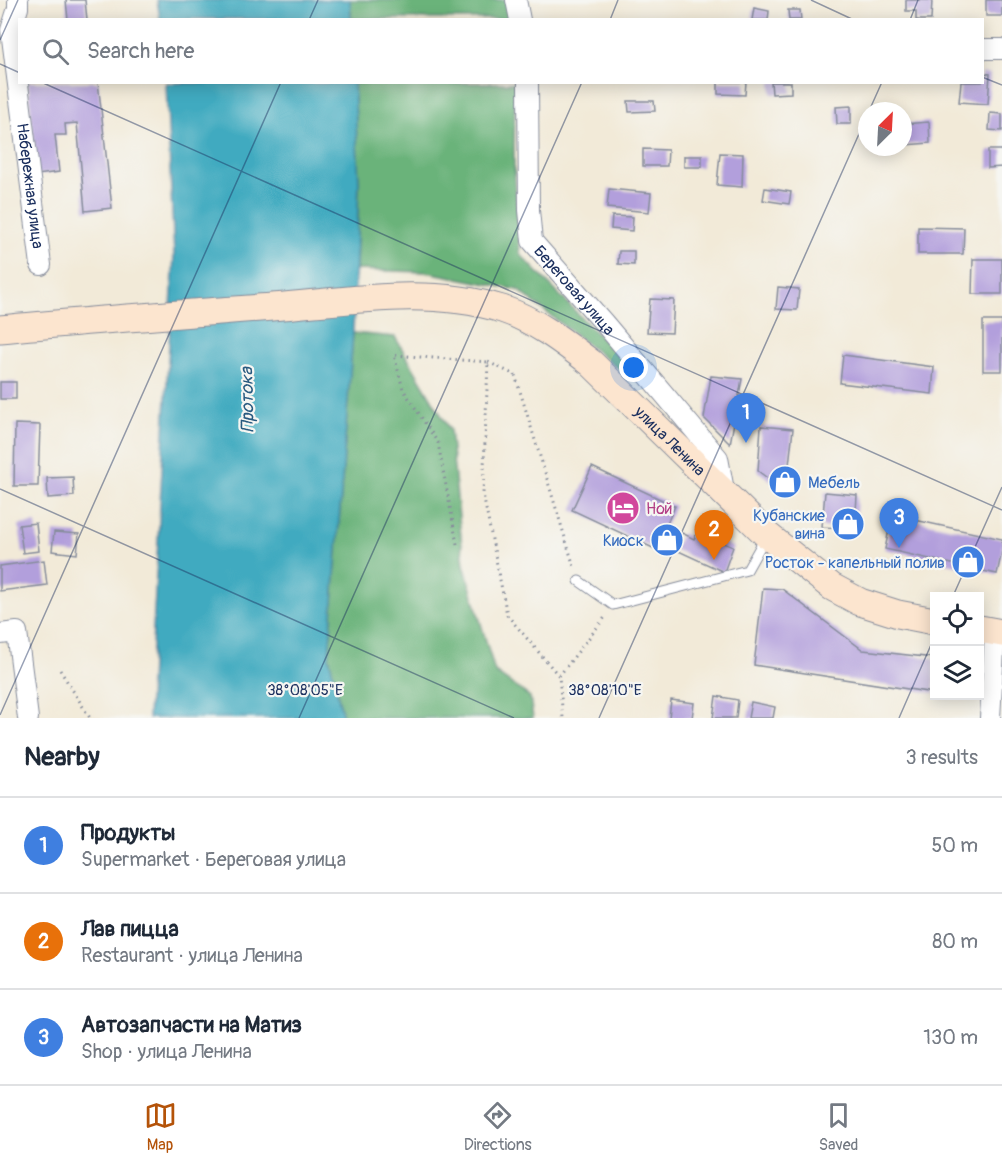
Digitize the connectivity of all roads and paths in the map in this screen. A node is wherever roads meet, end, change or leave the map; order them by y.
1 (18, 0) edge
2 (516, 0) edge
3 (520, 18) edge
4 (984, 49) edge
5 (1002, 49) edge
6 (528, 84) edge
7 (41, 265) dead end
8 (0, 329) edge
9 (488, 362) junction
10 (725, 496) junction
11 (767, 536) junction
12 (457, 544) dead end
13 (579, 581) joint
14 (614, 605) junction
15 (930, 620) edge
16 (992, 631) edge
17 (8, 633) edge
18 (60, 670) dead end
19 (559, 676) junction
20 (28, 718) edge
21 (90, 718) edge
22 (563, 718) edge
23 (990, 718) edge

1 - 7 street, Набережная улица
2 - 3 street
4 - 5 street
6 - 10 street, Береговая улица
8 - 10 main road, улица Ленина
9 - 12 path
9 - 13 path
9 - 19 path
10 - 11 main road, улица Ленина
11 - 14 lane
11 - 15 main road, улица Ленина
13 - 14 lane
14 - 19 path
16 - 23 street
17 - 20 street
18 - 21 path
19 - 22 path

